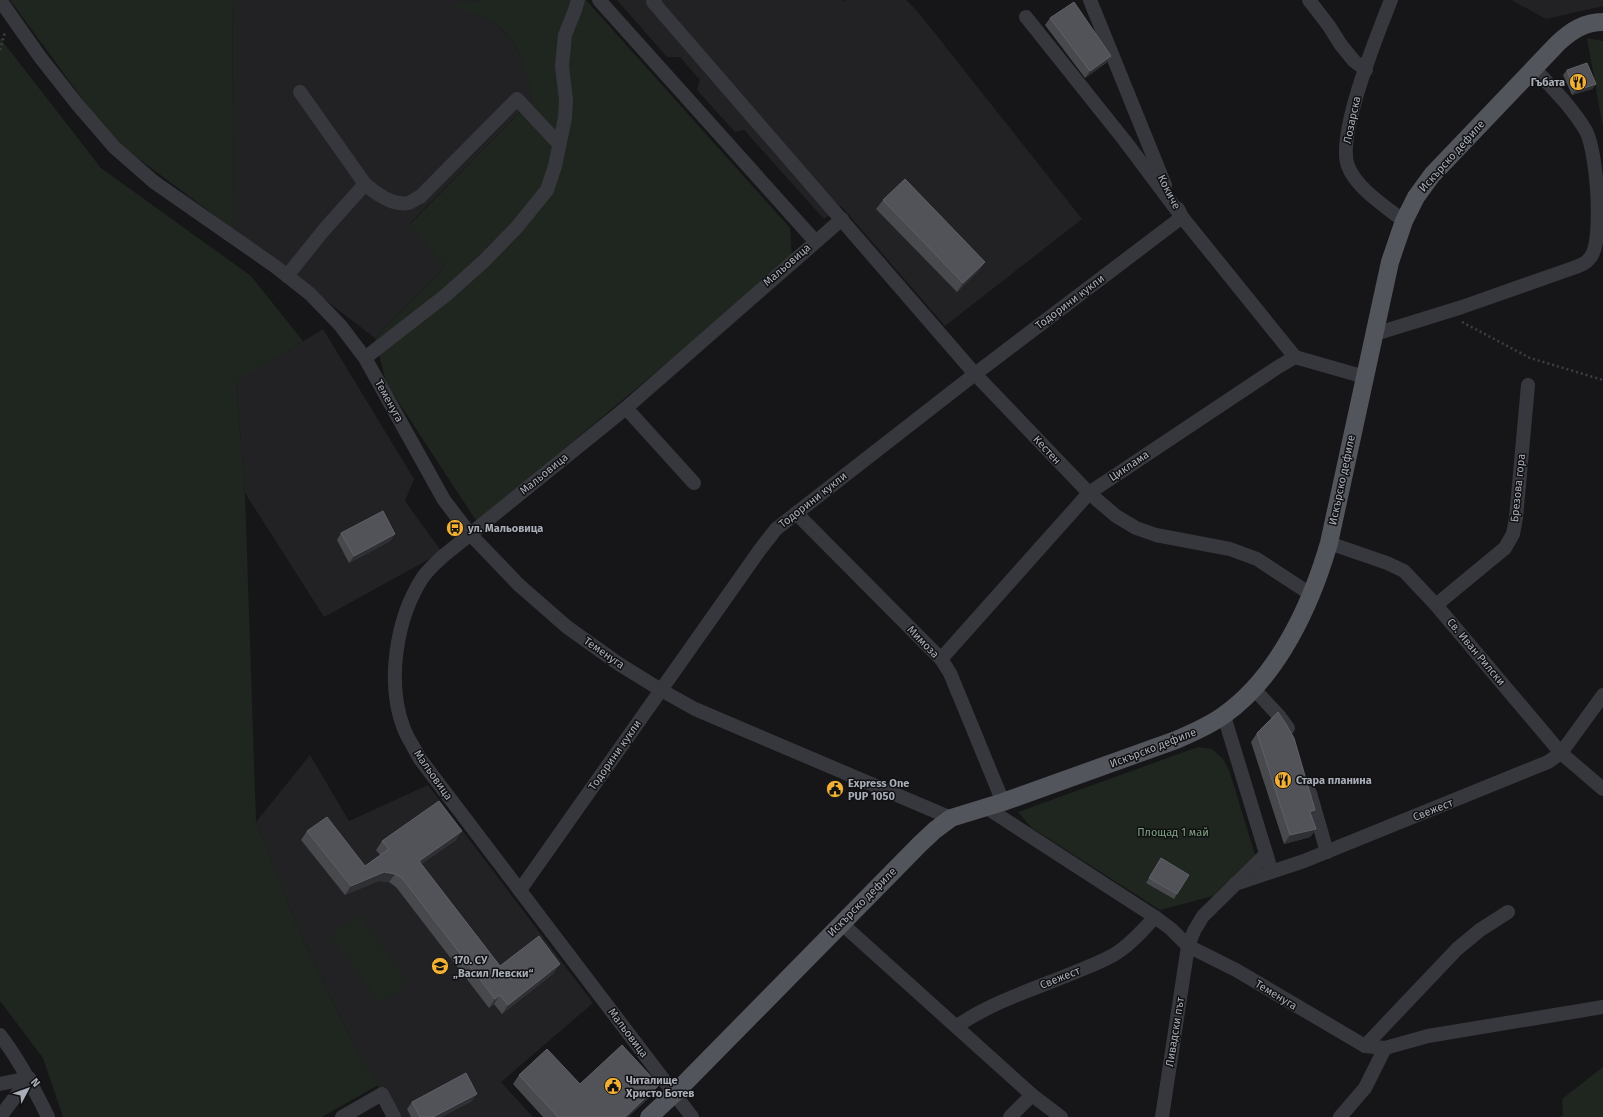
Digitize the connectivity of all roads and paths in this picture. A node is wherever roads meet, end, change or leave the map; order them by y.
1 (0, 0) edge
2 (578, 0) edge
3 (599, 0) edge
4 (654, 0) edge
5 (1090, 0) edge
6 (1309, 0) edge
7 (1391, 0) edge
8 (1026, 17) dead end
9 (1603, 22) edge
10 (1533, 67) junction
11 (1366, 70) junction
12 (300, 92) dead end
13 (559, 144) junction
14 (365, 184) junction
15 (1182, 217) junction
16 (842, 218) junction
17 (1404, 221) junction
18 (814, 241) junction
19 (288, 276) junction
20 (1443, 313) junction
21 (1375, 334) junction
22 (1295, 357) junction
23 (365, 358) junction
24 (975, 374) junction
25 (1365, 377) junction
26 (1603, 380) edge
27 (1528, 385) dead end
28 (626, 408) junction
29 (694, 483) dead end
30 (1089, 493) junction
31 (796, 513) junction
32 (470, 534) junction
33 (1329, 543) junction
34 (1312, 595) junction
35 (1436, 605) junction
36 (941, 659) junction
37 (1254, 689) junction
38 (661, 690) junction
39 (1603, 695) edge
40 (1224, 716) junction
41 (1293, 740) edge
42 (1561, 753) junction
43 (1306, 780) edge
44 (1603, 790) edge
45 (995, 805) junction
46 (952, 818) junction
47 (1327, 852) junction
48 (1266, 854) junction
49 (1271, 871) junction
50 (1235, 884) junction
51 (520, 890) junction
52 (1508, 912) dead end
53 (1155, 917) junction
54 (841, 923) junction
55 (1188, 946) junction
56 (1603, 1007) edge
57 (957, 1026) junction
58 (0, 1035) edge
59 (1364, 1046) junction
60 (1385, 1048) junction
61 (29, 1078) junction
62 (0, 1084) edge
63 (674, 1094) junction
64 (1032, 1095) junction
65 (0, 1117) edge
66 (48, 1117) edge
67 (342, 1117) edge
68 (394, 1117) edge
69 (649, 1117) edge
70 (692, 1117) edge
71 (1010, 1117) edge
72 (1061, 1117) edge
73 (1162, 1117) edge
74 (1340, 1117) edge

1 - 19 street, Теменуга
2 - 13 street
3 - 18 street
4 - 16 street, Кестен
5 - 15 street, Кокиче
6 - 11 street
7 - 11 street, Лозарска
8 - 15 street
9 - 10 main road, Искърско дефиле
10 - 17 main road, Искърско дефиле
10 - 20 street
11 - 17 street, Лозарска
12 - 14 street
13 - 14 street
13 - 23 street
14 - 19 street
15 - 22 street, Кокиче
15 - 24 street, Тодорини кукли
16 - 18 street, Мальовица
16 - 24 street, Кестен
17 - 21 main road, Искърско дефиле
18 - 28 street, Мальовица
19 - 23 street, Теменуга
20 - 21 street
20 - 26 path
21 - 25 main road, Искърско дефиле
22 - 25 street
22 - 30 street, Циклама
23 - 32 street, Теменуга
24 - 30 street, Кестен
24 - 31 street, Тодорини кукли
25 - 33 main road, Искърско дефиле
27 - 35 street, Брезова гора
28 - 29 street
28 - 32 street, Мальовица
30 - 34 street, Кестен
30 - 36 street, Циклама
31 - 36 street, Мимоза
31 - 38 street, Тодорини кукли
32 - 38 street, Теменуга
32 - 51 street, Мальовица
33 - 34 main road, Искърско дефиле
33 - 35 street, Св. Иван Рилски
34 - 37 main road, Искърско дефиле
35 - 42 street, Св. Иван Рилски
36 - 45 street, Мимоза
37 - 40 main road, Искърско дефиле
37 - 41 street
38 - 46 street, Теменуга
38 - 51 street, Тодорини кукли
39 - 42 street, Свежест
40 - 45 main road, Искърско дефиле
40 - 48 street
42 - 44 street, Св. Иван Рилски
42 - 47 street, Свежест
43 - 47 street
45 - 46 main road, Искърско дефиле
45 - 53 street, Теменуга
46 - 54 main road, Искърско дефиле
47 - 49 street, Свежест
48 - 49 street
48 - 50 street, Ливадски път
49 - 50 street, Свежест
50 - 55 street, Ливадски път
51 - 63 street, Мальовица
52 - 59 street
53 - 55 street, Теменуга
53 - 57 street, Свежест
54 - 57 street
54 - 63 main road, Искърско дефиле
55 - 59 street, Теменуга
55 - 73 street, Ливадски път
56 - 60 street, Теменуга
57 - 64 street
58 - 61 street
59 - 60 street, Теменуга
60 - 74 street
61 - 62 street
61 - 65 street
61 - 66 street
63 - 69 main road, Искърско дефиле
63 - 70 street, Мальовица
64 - 71 street
64 - 72 street
67 - 68 street

